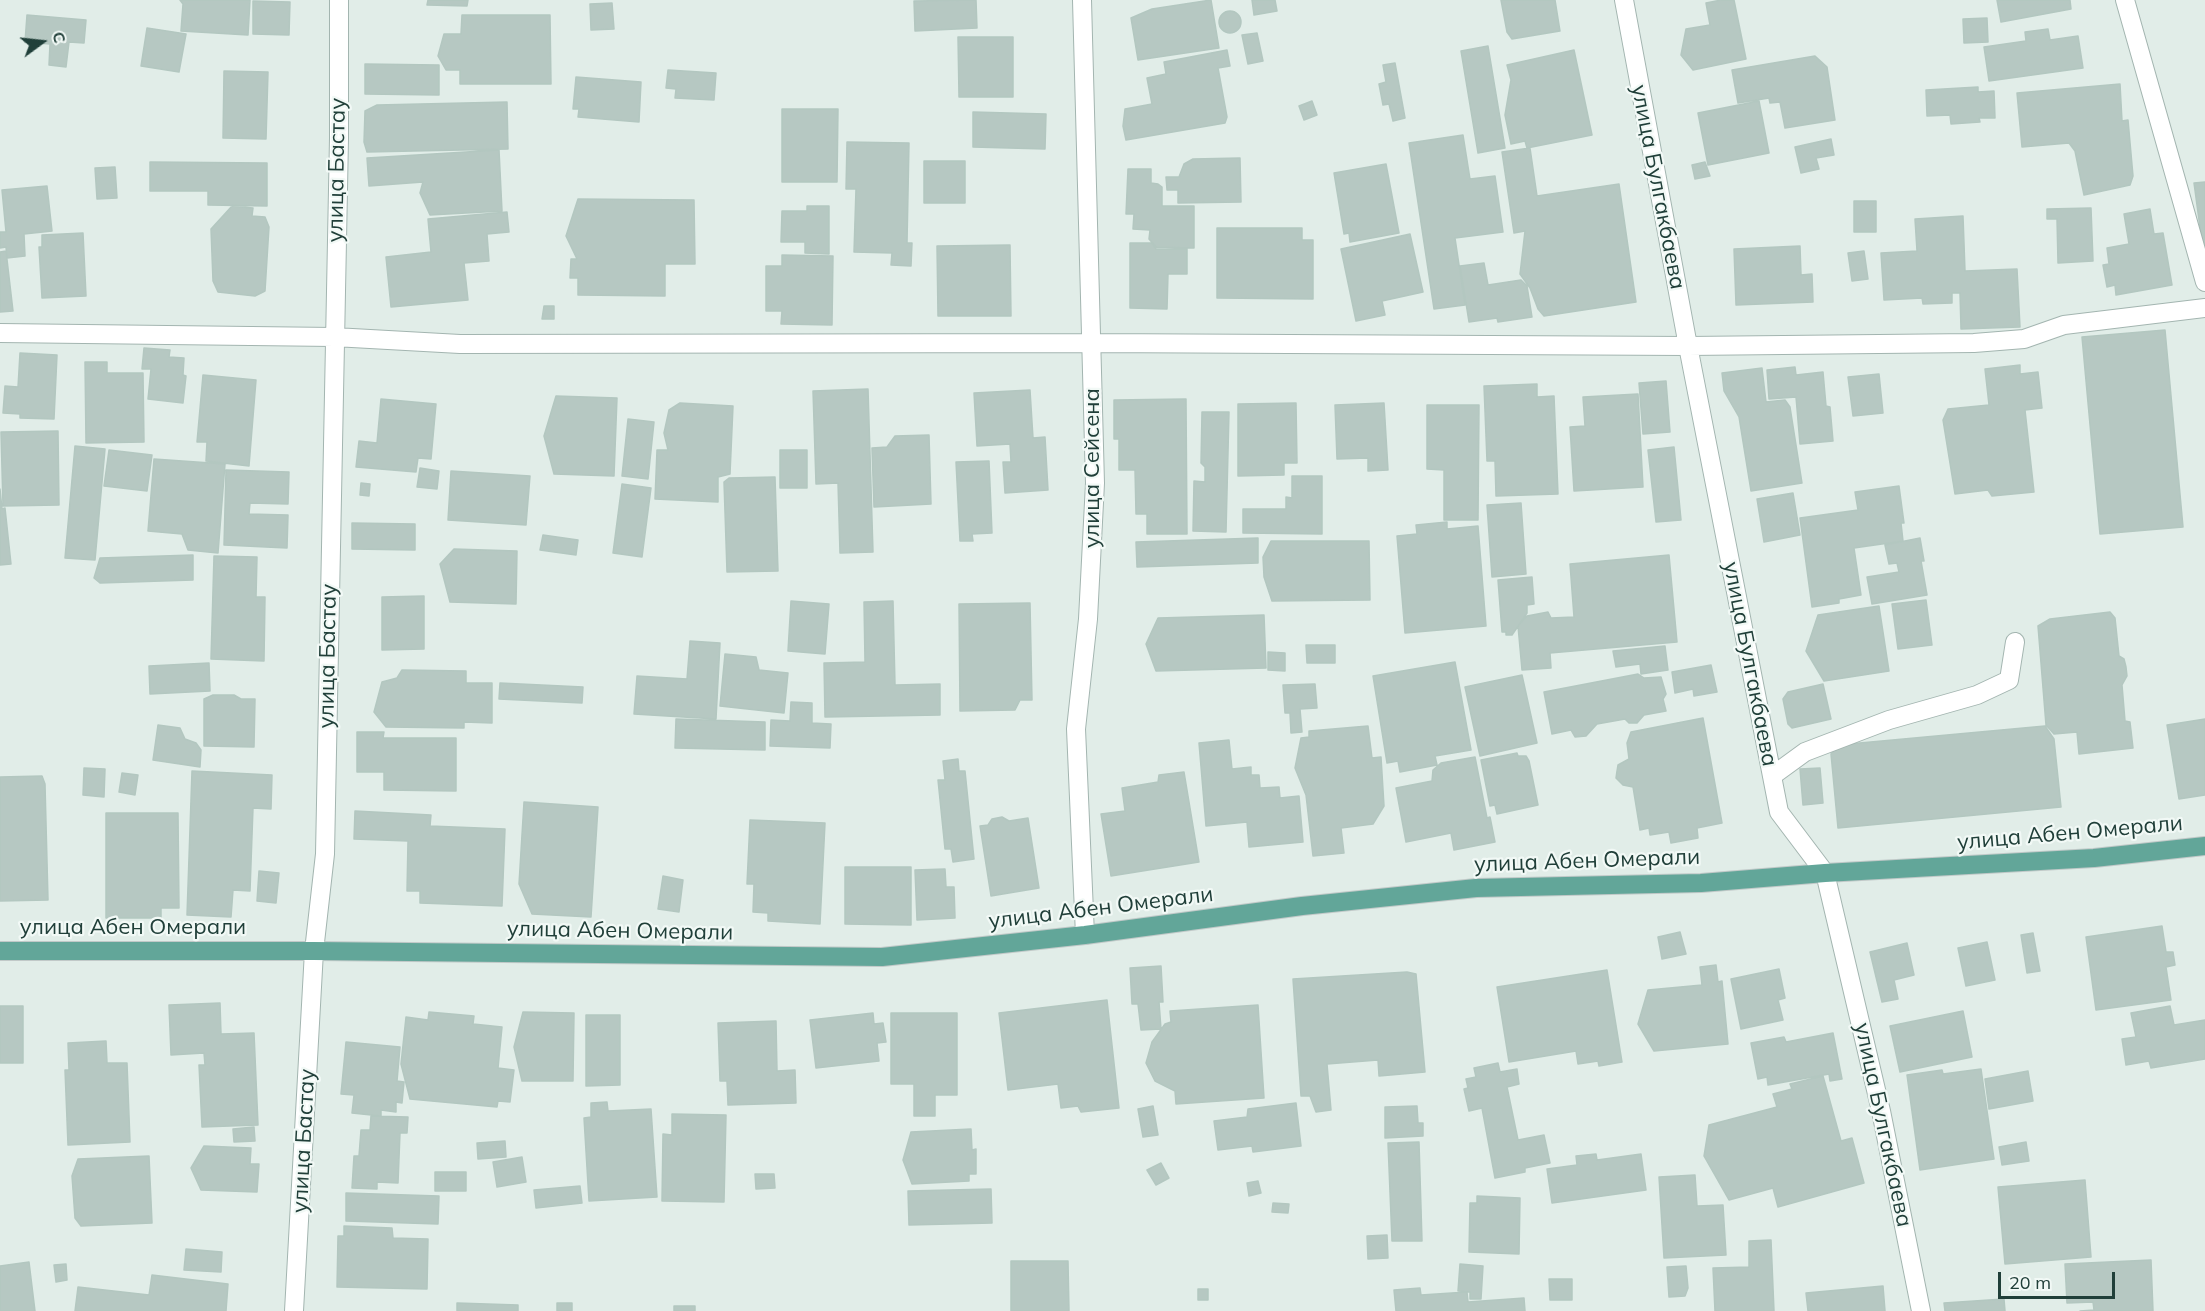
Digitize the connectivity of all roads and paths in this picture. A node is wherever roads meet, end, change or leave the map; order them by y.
1 (339, 0) edge
2 (1082, 0) edge
3 (1624, 0) edge
4 (2125, 0) edge
5 (2205, 282) edge
6 (2205, 308) edge
7 (0, 333) edge
8 (334, 337) junction
9 (1092, 343) junction
10 (1688, 346) junction
11 (2015, 642) dead end
12 (1772, 776) junction
13 (2205, 846) edge
14 (1825, 873) junction
15 (1085, 935) junction
16 (0, 951) edge
17 (314, 951) junction
18 (294, 1311) edge
19 (1921, 1311) edge

1 - 8 street, улица Бастау
2 - 9 street, улица Сейсена
3 - 10 street, улица Булгакбаева
4 - 5 street
6 - 10 street
7 - 8 street
8 - 9 street
8 - 17 street, улица Бастау
9 - 10 street
9 - 15 street, улица Сейсена
10 - 12 street, улица Булгакбаева
11 - 12 street
12 - 14 street, улица Булгакбаева
13 - 14 main road, улица Абен Омерали
14 - 15 main road, улица Абен Омерали
14 - 19 street, улица Булгакбаева
15 - 17 main road, улица Абен Омерали
16 - 17 main road, улица Абен Омерали
17 - 18 street, улица Бастау

